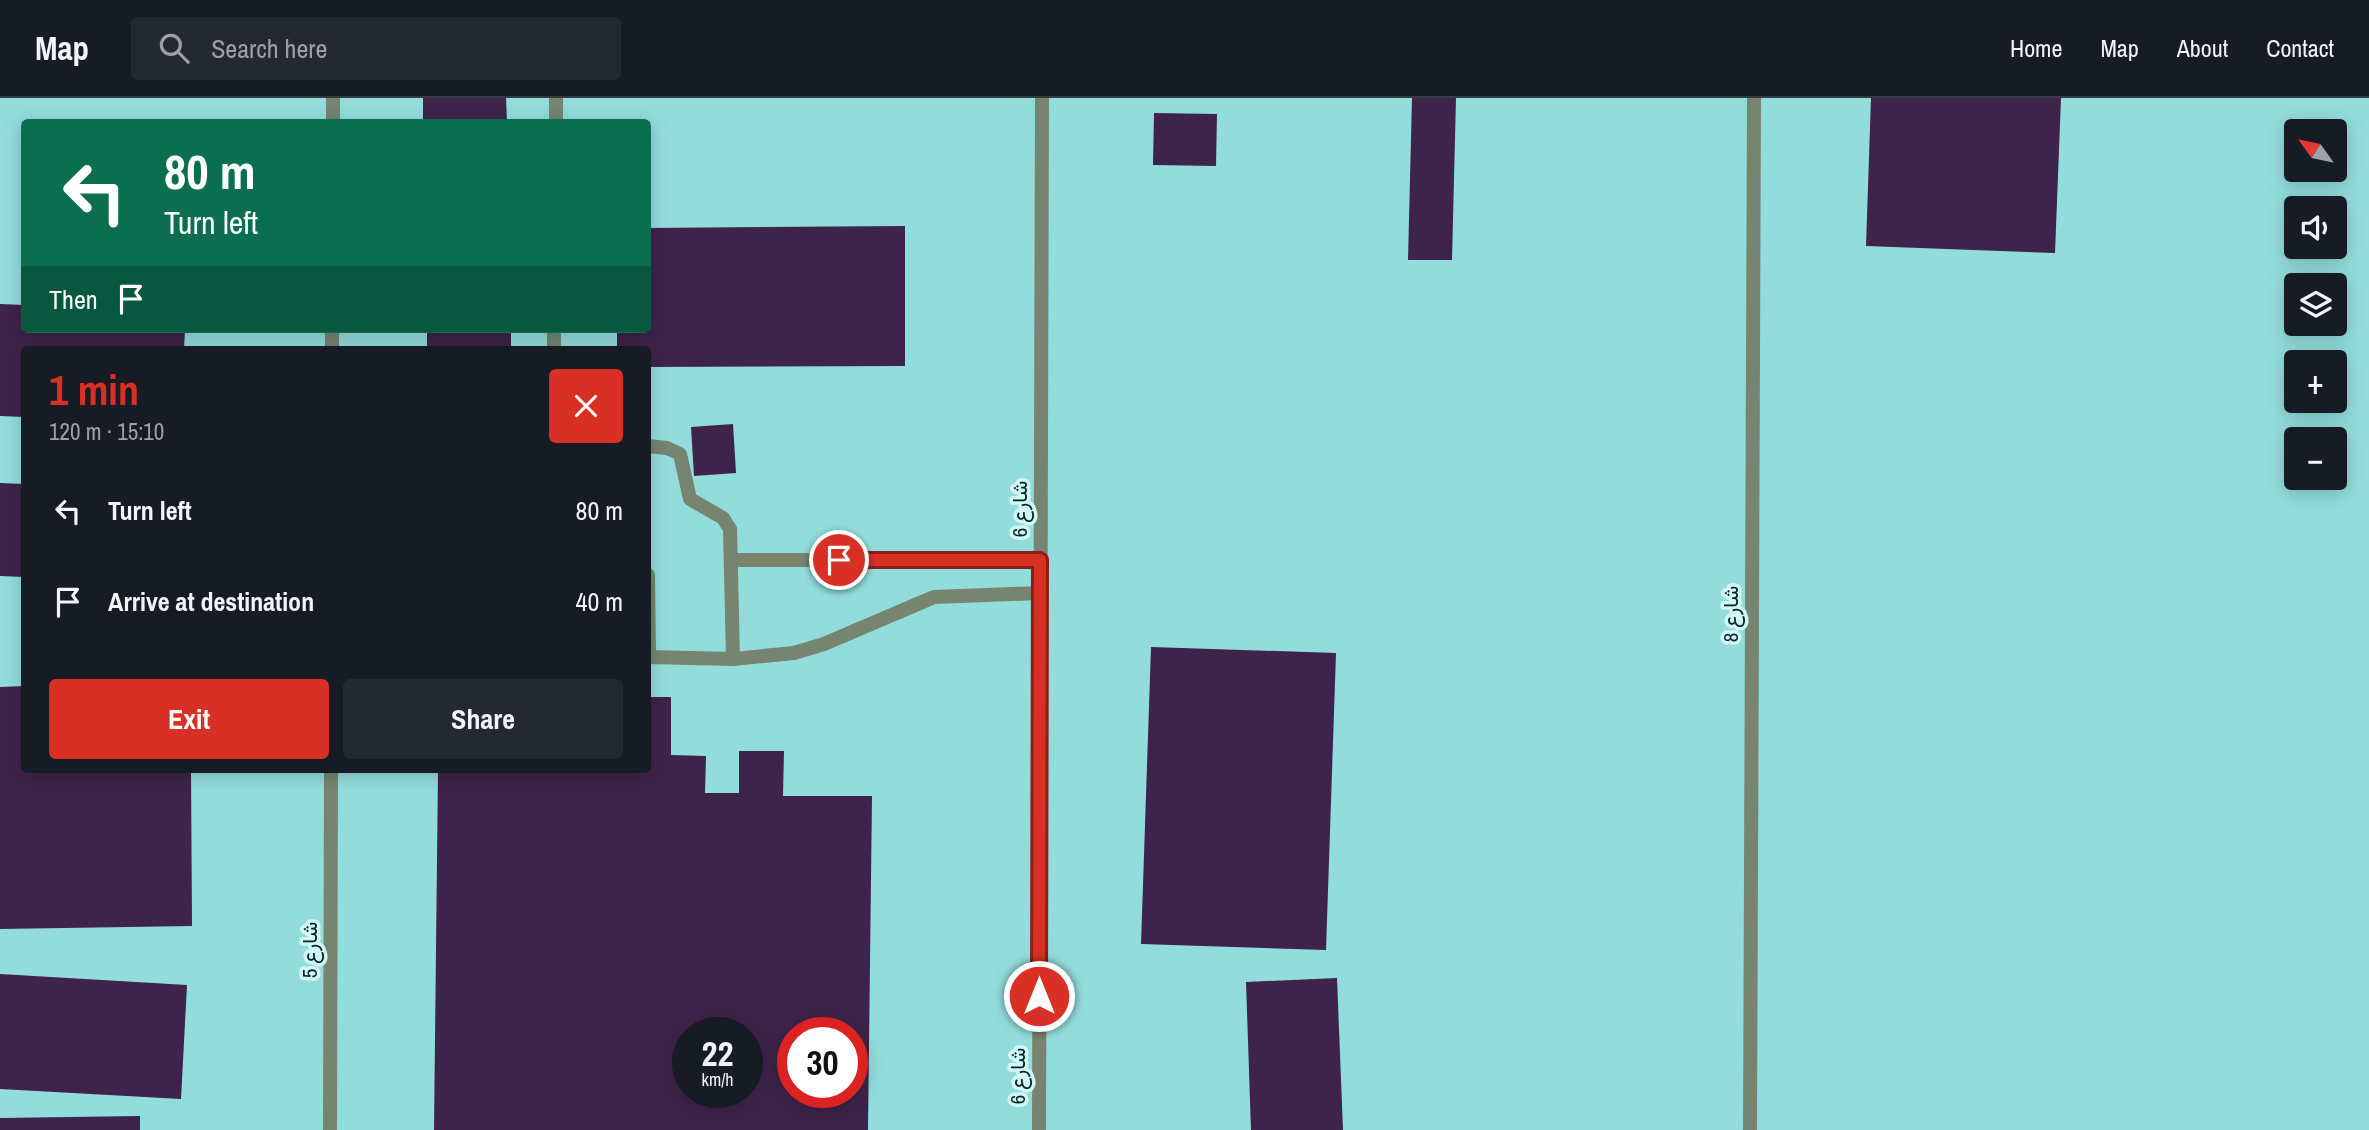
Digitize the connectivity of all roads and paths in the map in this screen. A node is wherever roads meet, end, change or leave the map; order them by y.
1 (333, 98) edge
2 (556, 98) edge
3 (1042, 98) edge
4 (1754, 98) edge
5 (333, 119) edge
6 (556, 119) edge
7 (651, 446) edge
8 (1040, 560) junction
9 (732, 561) junction
10 (1040, 593) junction
11 (651, 657) edge
12 (733, 659) junction
13 (331, 773) edge
14 (330, 1130) edge
15 (1039, 1130) edge
16 (1750, 1130) edge

1 - 5 street
2 - 6 street
3 - 8 street, شارع 6
4 - 16 street, شارع 8
7 - 9 street
8 - 9 street
8 - 10 street, شارع 6
9 - 12 street
10 - 12 street
10 - 15 street, شارع 6
11 - 12 street
13 - 14 street, شارع 5

